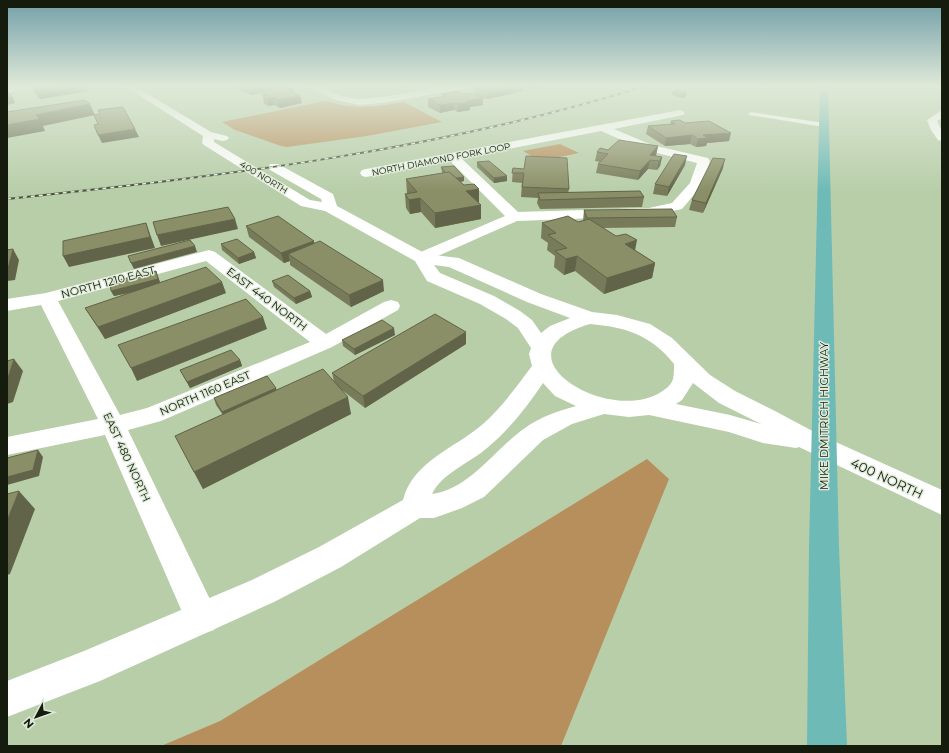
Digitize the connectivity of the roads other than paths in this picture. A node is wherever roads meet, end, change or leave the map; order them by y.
1 (185, 120) edge
2 (647, 120) edge
3 (792, 120) edge
4 (824, 120) edge
5 (932, 120) edge
6 (824, 125) junction
7 (605, 129) junction
8 (208, 135) junction
9 (942, 138) edge
10 (232, 143) dead end
11 (453, 156) junction
12 (266, 162) dead end
13 (366, 173) dead end
14 (330, 208) junction
15 (514, 217) junction
16 (209, 256) joint
17 (422, 258) junction
18 (47, 298) junction
19 (7, 305) edge
20 (392, 306) dead end
21 (589, 318) junction
22 (325, 343) junction
23 (542, 357) junction
24 (685, 363) junction
25 (602, 407) junction
26 (651, 407) junction
27 (113, 425) junction
28 (809, 442) junction
29 (7, 446) edge
30 (942, 503) edge
31 (415, 507) junction
32 (202, 618) junction
33 (7, 699) edge
34 (827, 746) edge

1 - 8 street, 400 NORTH
2 - 7 street, NORTH DIAMOND FORK LOOP
3 - 6 lane
4 - 6 highway, MIKE DMITRICH HIGHWAY
5 - 9 street
6 - 34 highway, MIKE DMITRICH HIGHWAY
7 - 11 street, NORTH DIAMOND FORK LOOP
7 - 15 street
8 - 10 street, 400 NORTH
8 - 14 street, 400 NORTH
11 - 13 street, NORTH DIAMOND FORK LOOP
11 - 15 street
12 - 14 street, 400 NORTH
14 - 17 street, 400 NORTH
15 - 17 street
16 - 18 street, NORTH 1210 EAST
16 - 22 street, EAST 440 NORTH
17 - 21 street
17 - 23 street
18 - 19 street, NORTH 1210 EAST
18 - 27 street, EAST 480 NORTH
20 - 22 street, NORTH 1160 EAST
21 - 23 street
21 - 24 street
22 - 27 street, NORTH 1160 EAST
23 - 25 street
23 - 31 street
24 - 26 street
24 - 28 street
25 - 26 street
25 - 31 street
26 - 28 street
27 - 29 street, NORTH 1160 EAST
27 - 32 street, EAST 480 NORTH
28 - 30 street, 400 NORTH
31 - 32 street
32 - 33 street

